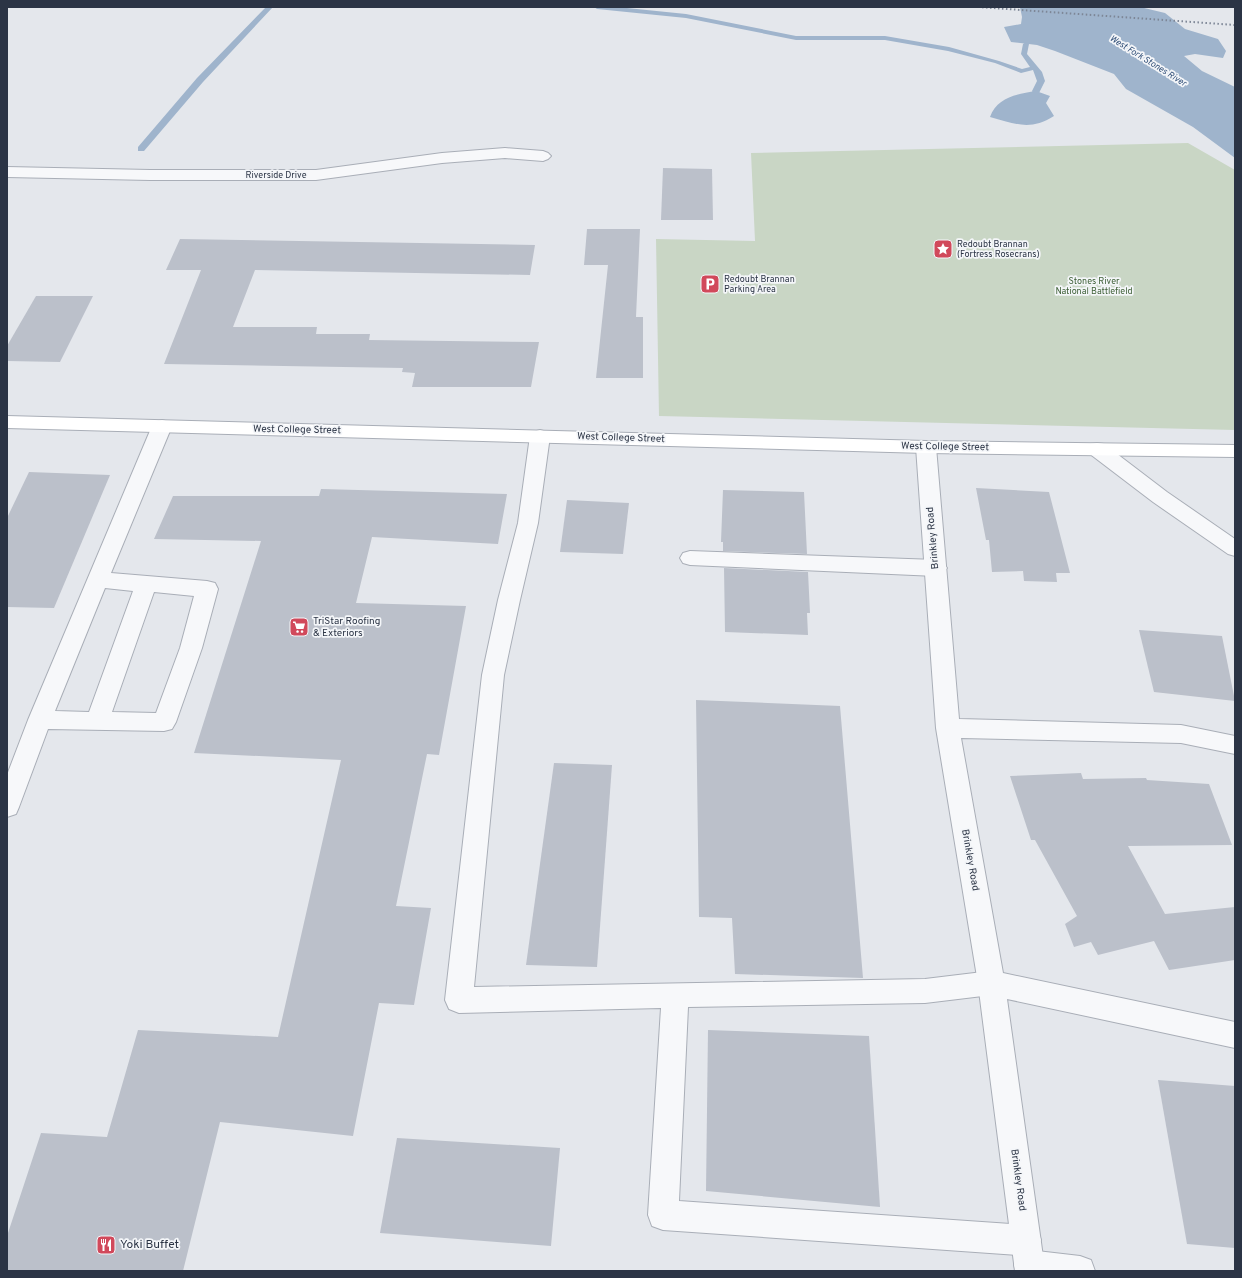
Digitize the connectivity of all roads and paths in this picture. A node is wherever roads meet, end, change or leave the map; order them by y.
1 (543, 156) dead end
2 (7, 172) edge
3 (7, 422) edge
4 (162, 426) junction
5 (540, 436) junction
6 (926, 447) junction
7 (1097, 449) junction
8 (1235, 451) edge
9 (1235, 550) edge
10 (690, 558) dead end
11 (936, 568) junction
12 (98, 580) junction
13 (146, 584) junction
14 (40, 720) junction
15 (97, 721) junction
16 (948, 728) junction
17 (1235, 745) edge
18 (7, 807) edge
19 (991, 983) junction
20 (675, 995) junction
21 (1235, 1035) edge
22 (1028, 1259) edge
23 (1080, 1271) edge

1 - 2 street, Riverside Drive
3 - 4 street, West College Street
4 - 5 street, West College Street
4 - 12 street
5 - 6 street, West College Street
5 - 20 street
6 - 7 street, West College Street
6 - 11 street, Brinkley Road
7 - 8 street, West College Street
7 - 9 street
10 - 11 street
11 - 16 street, Brinkley Road
12 - 13 street
12 - 14 street
13 - 15 street
13 - 15 street
14 - 15 street
14 - 18 street
16 - 17 street
16 - 19 street, Brinkley Road
19 - 20 street
19 - 21 street
19 - 22 street, Brinkley Road
20 - 22 street
22 - 23 street

